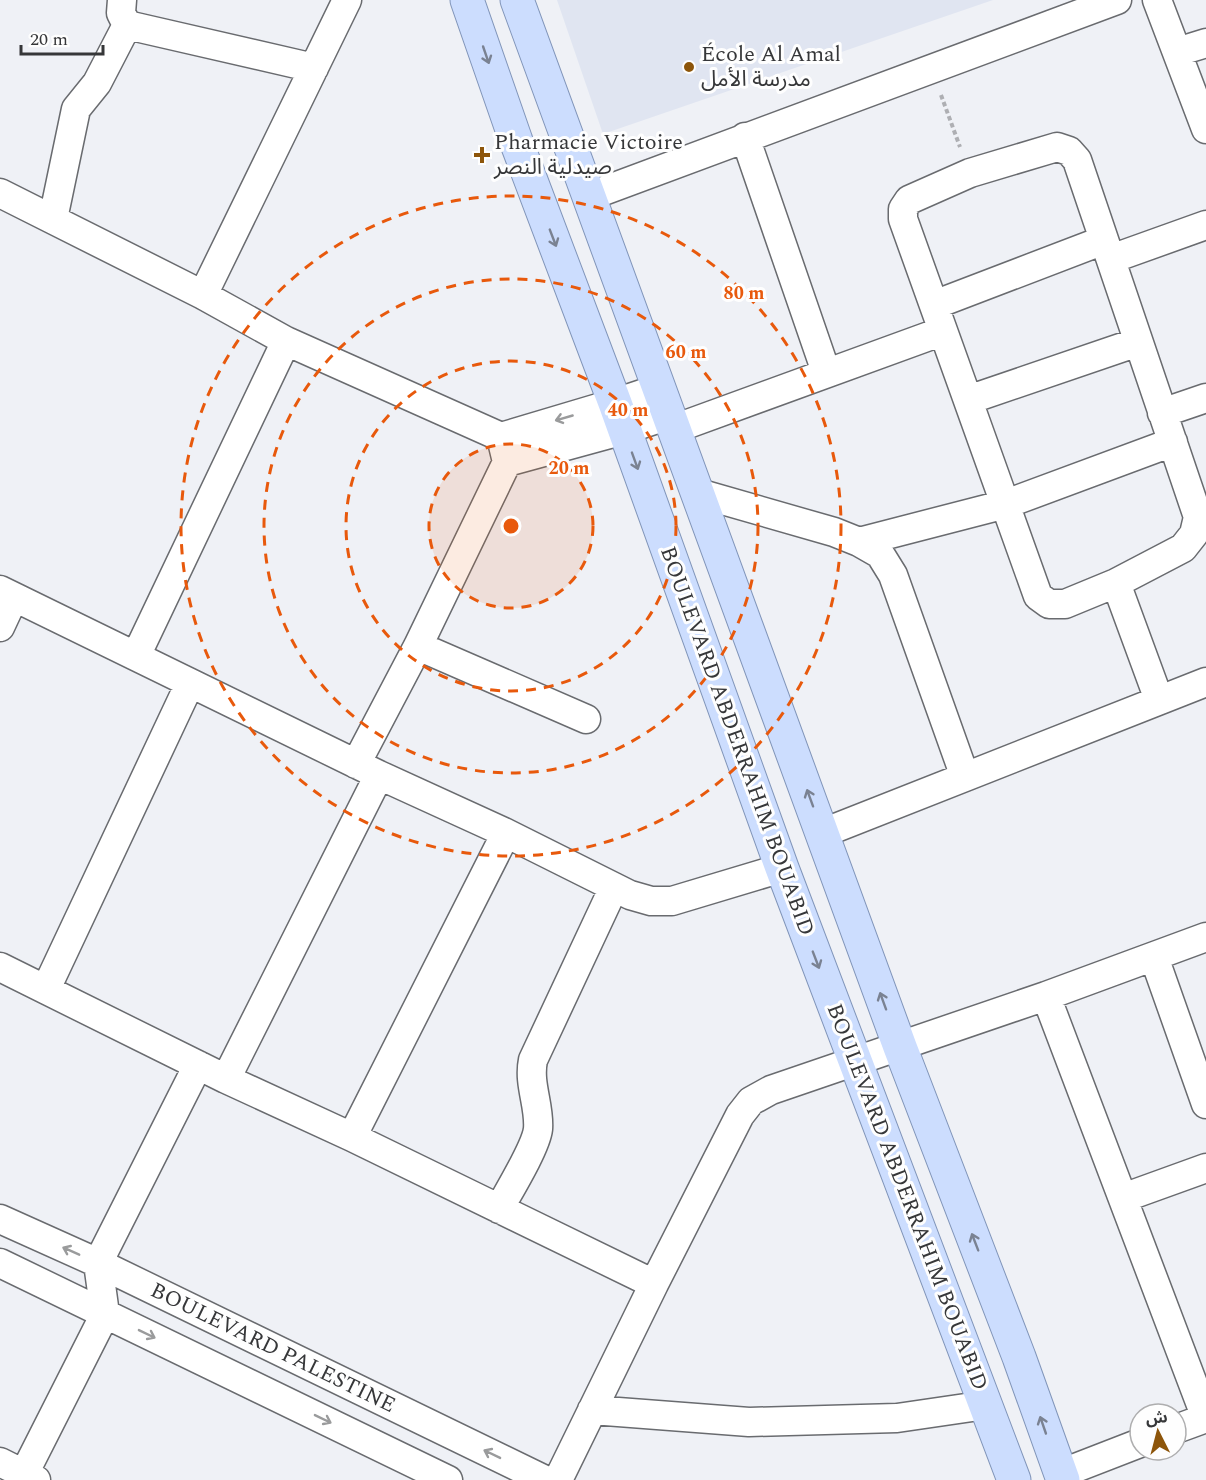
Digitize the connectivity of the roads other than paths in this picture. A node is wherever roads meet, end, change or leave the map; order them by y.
1 (347, 0) edge
2 (467, 0) edge
3 (517, 0) edge
4 (1117, 0) edge
5 (1157, 0) edge
6 (125, 13) edge
7 (1206, 43) edge
8 (1177, 52) junction
9 (314, 68) junction
10 (1206, 129) edge
11 (745, 137) junction
12 (0, 193) edge
13 (590, 196) junction
14 (53, 219) junction
15 (1206, 225) edge
16 (1107, 250) junction
17 (203, 295) junction
18 (934, 305) junction
19 (943, 331) junction
20 (286, 341) junction
21 (1138, 342) junction
22 (826, 372) junction
23 (1206, 398) edge
24 (968, 400) junction
25 (668, 410) junction
26 (1162, 413) junction
27 (620, 417) junction
28 (1173, 442) junction
29 (504, 450) junction
30 (698, 493) junction
31 (1006, 504) junction
32 (859, 542) junction
33 (1116, 583) junction
34 (7, 593) edge
35 (0, 627) edge
36 (418, 646) junction
37 (136, 656) junction
38 (1206, 682) edge
39 (190, 683) junction
40 (1159, 700) junction
41 (586, 720) dead end
42 (368, 770) junction
43 (965, 777) junction
44 (506, 833) junction
45 (823, 833) junction
46 (782, 868) junction
47 (615, 887) junction
48 (1206, 937) edge
49 (1154, 957) junction
50 (0, 967) edge
51 (46, 989) junction
52 (1046, 996) junction
53 (900, 1047) junction
54 (855, 1061) junction
55 (198, 1065) junction
56 (226, 1079) junction
57 (1206, 1104) edge
58 (352, 1137) junction
59 (1206, 1168) edge
60 (1122, 1198) junction
61 (499, 1209) junction
62 (0, 1219) edge
63 (0, 1263) edge
64 (98, 1263) junction
65 (654, 1284) junction
66 (105, 1314) junction
67 (986, 1404) junction
68 (592, 1410) junction
69 (1206, 1418) edge
70 (1188, 1425) edge
71 (1128, 1448) edge
72 (20, 1472) edge
73 (1061, 1477) edge
74 (448, 1480) edge
75 (544, 1480) edge
76 (558, 1480) edge
77 (1014, 1480) edge

1 - 9 street
2 -> 27 main road, BOULEVARD ABDERRAHIM BOUABID
3 - 13 main road
4 - 11 street
5 - 8 street
6 - 9 street
6 - 14 street
7 - 8 street
8 - 10 street
9 - 17 street
11 - 13 street
11 - 22 street
12 - 14 street
13 - 25 main road
14 - 17 street
15 - 16 street
16 - 18 street
16 - 18 street
16 - 21 street
17 - 20 street
18 - 19 street
19 - 22 street
19 - 24 street
20 - 29 street
20 - 37 street
21 - 24 street
21 - 26 street
22 - 25 street
23 - 26 street
24 - 31 street
25 - 27 street
25 - 30 main road
26 - 28 street
27 - 29 street
27 -> 46 main road, BOULEVARD ABDERRAHIM BOUABID
28 - 31 street
28 - 33 street
29 - 36 street
30 - 32 street
45 -> 30 main road
31 - 32 street
31 - 33 street
32 - 43 street
33 - 40 street
34 - 35 street
34 - 37 street
36 - 41 street
36 - 42 street
37 - 39 street
38 - 40 street
39 - 42 street
39 - 51 street
40 - 43 street
42 - 44 street
42 - 56 street
43 - 45 street
44 - 47 street
44 - 58 street
53 -> 45 main road
46 - 47 street
46 -> 54 main road, BOULEVARD ABDERRAHIM BOUABID
47 - 61 street
48 - 49 street
49 - 52 street
49 - 57 street
50 - 51 street
51 - 55 street
52 - 53 street
52 - 60 street
53 - 54 street
73 -> 53 main road
54 - 65 street
54 - 67 main road, BOULEVARD ABDERRAHIM BOUABID
55 - 56 street
55 - 64 street
56 - 58 street
58 - 61 street
59 - 60 street
60 - 69 street
61 - 65 street
64 -> 62 street, BOULEVARD PALESTINE
63 - 66 street, BOULEVARD PALESTINE
64 - 66 street
75 -> 64 street, BOULEVARD PALESTINE
65 - 68 street
66 - 72 street
66 -> 74 street, BOULEVARD PALESTINE
67 - 68 street
67 - 77 main road, BOULEVARD ABDERRAHIM BOUABID
68 - 76 street
69 - 70 street
71 - 73 street

